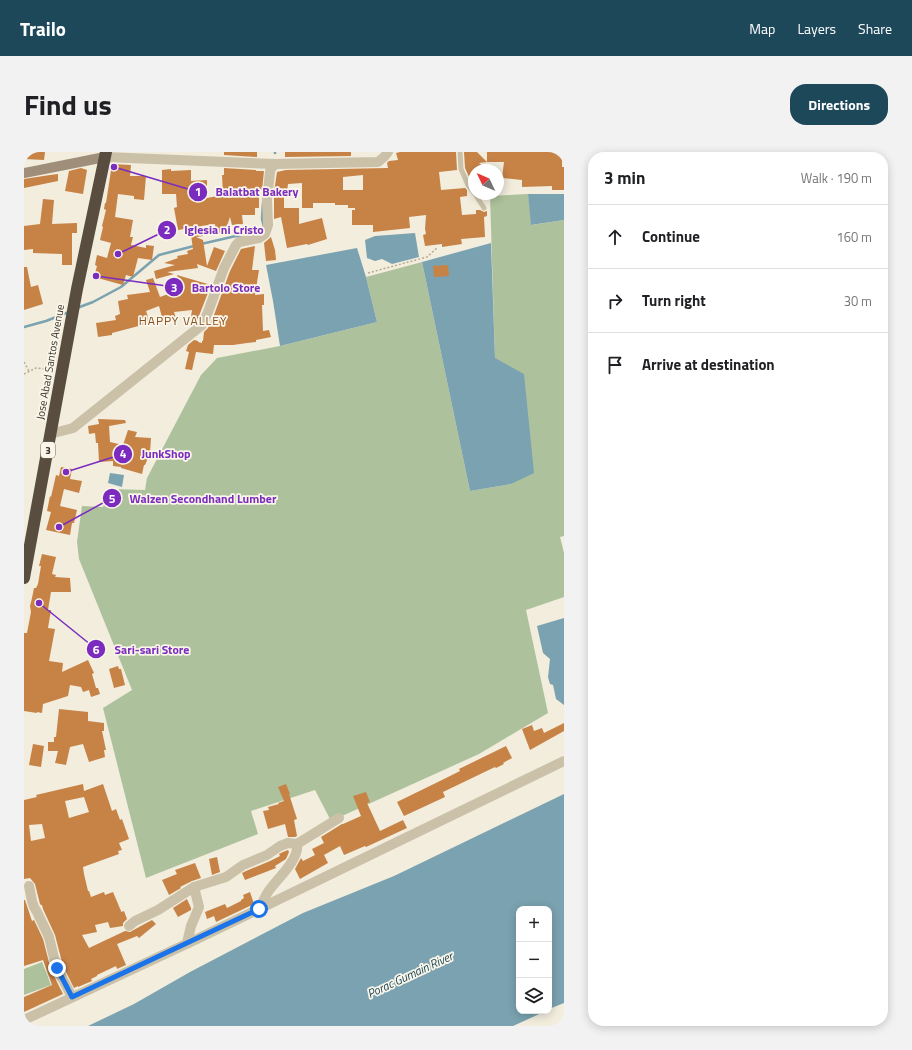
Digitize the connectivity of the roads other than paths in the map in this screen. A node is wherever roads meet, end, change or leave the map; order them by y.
1 (388, 152) edge
2 (460, 152) edge
3 (105, 154) edge
4 (276, 164) junction
5 (24, 173) edge
6 (468, 185) edge
7 (479, 200) edge
8 (484, 208) dead end
9 (50, 434) junction
10 (24, 578) edge
11 (564, 761) edge
12 (339, 818) dead end
13 (297, 844) junction
14 (29, 886) dead end
15 (194, 887) junction
16 (259, 909) junction
17 (129, 926) dead end
18 (187, 943) junction
19 (72, 997) junction
20 (24, 1020) edge

1 - 4 street
2 - 6 lane
3 - 4 street
3 - 5 street
3 - 9 highway, Jose Abad Santos Avenue / 3
4 - 9 street
7 - 8 lane
9 - 10 highway, Jose Abad Santos Avenue / 3
11 - 16 street
12 - 13 street
13 - 15 street
13 - 16 street
14 - 19 street
15 - 17 street
15 - 18 street
16 - 18 street
18 - 19 street
19 - 20 street

